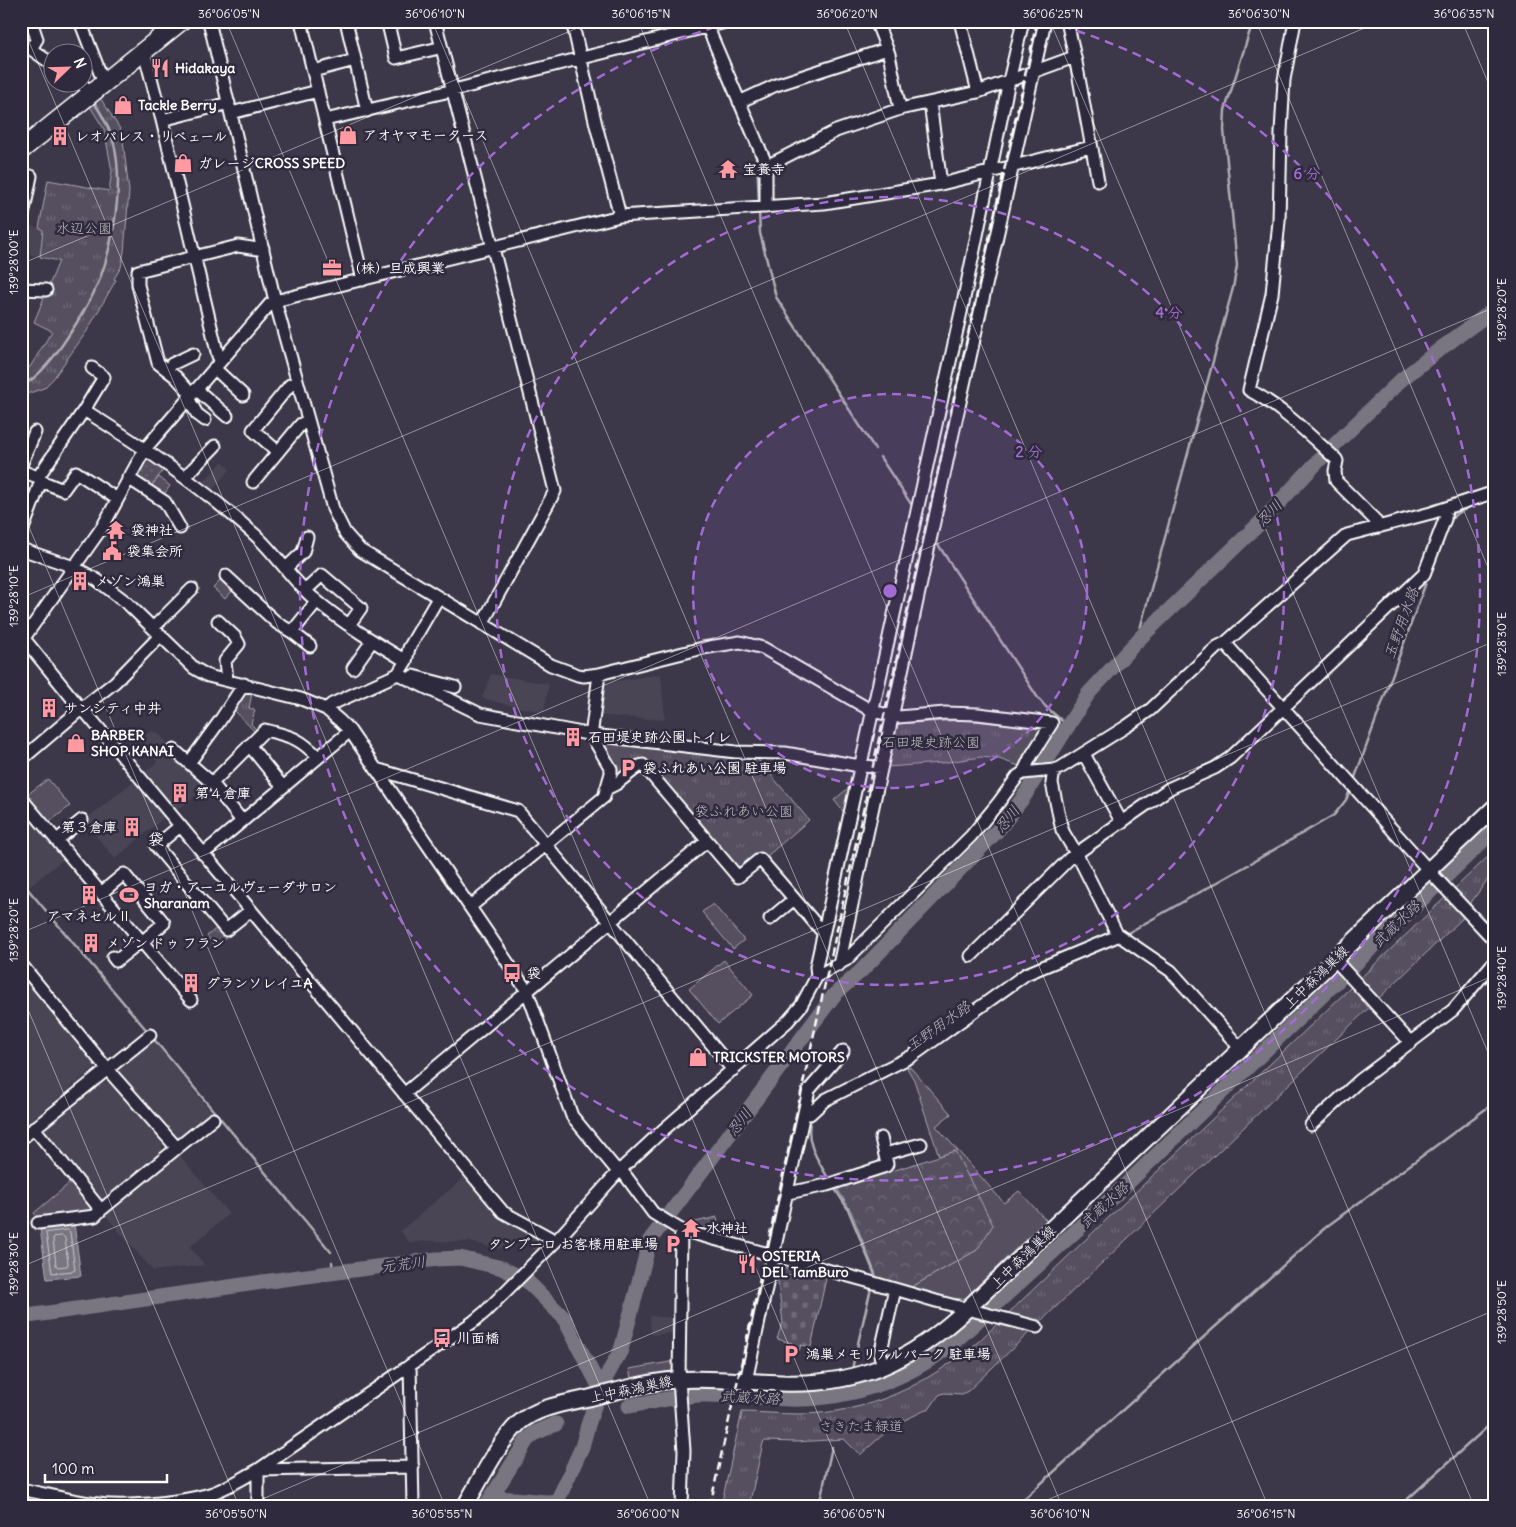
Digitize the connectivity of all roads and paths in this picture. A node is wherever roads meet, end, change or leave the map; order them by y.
1 (31, 21) edge
2 (80, 21) edge
3 (163, 21) edge
4 (181, 21) edge
5 (209, 21) edge
6 (301, 21) edge
7 (399, 21) edge
8 (434, 21) edge
9 (572, 21) edge
10 (730, 21) edge
11 (876, 21) edge
12 (960, 21) edge
13 (1023, 21) edge
14 (1046, 21) edge
15 (1067, 21) edge
16 (1295, 21) edge
17 (706, 24) edge
18 (347, 26) dead end
19 (21, 42) edge
20 (439, 48) junction
21 (31, 49) junction
22 (887, 49) junction
23 (144, 51) junction
24 (42, 57) edge
25 (1074, 57) junction
26 (581, 59) junction
27 (355, 60) junction
28 (313, 71) junction
29 (1034, 71) junction
30 (100, 73) junction
31 (92, 78) edge
32 (1009, 81) junction
33 (318, 91) junction
34 (452, 91) junction
35 (72, 92) edge
36 (978, 92) junction
37 (739, 102) junction
38 (930, 103) junction
39 (230, 108) junction
40 (900, 109) junction
41 (367, 111) junction
42 (162, 120) junction
43 (325, 120) junction
44 (21, 137) edge
45 (1091, 147) junction
46 (21, 150) edge
47 (767, 166) junction
48 (1014, 166) junction
49 (991, 171) junction
50 (21, 174) edge
51 (1098, 182) dead end
52 (941, 184) junction
53 (766, 207) junction
54 (620, 216) junction
55 (22, 220) edge
56 (264, 248) junction
57 (493, 248) junction
58 (194, 256) junction
59 (363, 280) junction
60 (21, 289) edge
61 (46, 290) dead end
62 (275, 301) junction
63 (193, 354) dead end
64 (217, 364) junction
65 (92, 368) dead end
66 (167, 370) junction
67 (298, 382) junction
68 (192, 394) junction
69 (243, 395) dead end
70 (84, 410) junction
71 (227, 416) dead end
72 (205, 420) dead end
73 (308, 421) junction
74 (34, 432) dead end
75 (215, 446) dead end
76 (145, 449) junction
77 (278, 452) junction
78 (21, 465) edge
79 (21, 471) edge
80 (185, 477) junction
81 (128, 478) junction
82 (40, 479) junction
83 (253, 482) dead end
84 (1495, 492) edge
85 (117, 499) junction
86 (1446, 508) junction
87 (1379, 527) junction
88 (180, 528) dead end
89 (21, 534) edge
90 (307, 537) dead end
91 (21, 549) edge
92 (74, 567) junction
93 (286, 568) junction
94 (226, 576) dead end
95 (192, 589) dead end
96 (306, 590) junction
97 (438, 598) junction
98 (317, 601) junction
99 (218, 622) dead end
100 (482, 624) junction
101 (349, 625) junction
102 (158, 631) junction
103 (292, 632) junction
104 (23, 637) edge
105 (372, 641) junction
106 (1225, 643) junction
107 (310, 646) dead end
108 (406, 661) junction
109 (353, 668) dead end
110 (399, 673) junction
111 (599, 674) junction
112 (227, 680) junction
113 (244, 684) junction
114 (455, 687) dead end
115 (81, 709) junction
116 (326, 709) junction
117 (1282, 709) junction
118 (872, 711) junction
119 (892, 717) junction
120 (350, 731) junction
121 (593, 735) junction
122 (249, 745) junction
123 (174, 750) dead end
124 (1084, 754) junction
125 (318, 758) junction
126 (21, 760) edge
127 (189, 763) junction
128 (860, 766) junction
129 (880, 767) junction
130 (376, 769) junction
131 (1054, 770) junction
132 (1025, 773) junction
133 (212, 783) junction
134 (282, 787) junction
135 (606, 789) junction
136 (21, 798) edge
137 (1495, 807) edge
138 (82, 820) dead end
139 (242, 821) junction
140 (1122, 823) junction
141 (180, 826) junction
142 (56, 840) junction
143 (707, 841) junction
144 (545, 845) junction
145 (203, 854) junction
146 (1076, 854) junction
147 (1431, 873) junction
148 (101, 893) junction
149 (794, 899) junction
150 (470, 907) junction
151 (251, 910) junction
152 (770, 919) dead end
153 (610, 922) junction
154 (824, 931) junction
155 (1117, 934) junction
156 (1495, 940) edge
157 (141, 942) junction
158 (971, 956) dead end
159 (116, 961) dead end
160 (1495, 961) edge
161 (1337, 963) junction
162 (21, 964) edge
163 (839, 965) junction
164 (817, 976) junction
165 (527, 991) junction
166 (191, 1000) dead end
167 (150, 1035) dead end
168 (1411, 1043) junction
169 (1241, 1049) junction
170 (843, 1050) dead end
171 (108, 1070) junction
172 (732, 1070) junction
173 (404, 1094) junction
174 (804, 1114) junction
175 (213, 1119) dead end
176 (1311, 1125) dead end
177 (34, 1128) junction
178 (881, 1138) dead end
179 (21, 1139) edge
180 (921, 1144) dead end
181 (177, 1148) junction
182 (885, 1154) junction
183 (620, 1171) junction
184 (788, 1193) junction
185 (102, 1210) junction
186 (38, 1223) dead end
187 (676, 1228) junction
188 (556, 1241) junction
189 (774, 1255) junction
190 (895, 1289) junction
191 (973, 1310) junction
192 (1037, 1327) dead end
193 (410, 1364) junction
194 (883, 1367) junction
195 (746, 1381) junction
196 (680, 1384) junction
197 (413, 1468) junction
198 (258, 1470) junction
199 (21, 1490) edge
200 (132, 1505) edge
201 (258, 1506) edge
202 (413, 1506) edge
203 (465, 1506) edge
204 (682, 1506) edge

1 - 21 street
2 - 30 street
3 - 30 highway
4 - 23 highway
5 - 39 street
6 - 28 street
7 - 20 street
8 - 20 street
8 - 34 street
9 - 26 street
10 - 17 street
11 - 22 street
12 - 36 street
13 - 32 street
14 - 29 street
15 - 25 street
16 - 87 street
17 - 26 street
17 - 37 street
18 - 27 street
19 - 21 street
20 - 34 street
21 - 24 street
22 - 37 street
22 - 40 street
23 - 42 street
23 - 46 highway
25 - 29 street
25 - 45 street
26 - 34 street
26 - 54 street
27 - 28 street
27 - 41 street
28 - 33 street
29 - 32 street
29 - 48 street
30 - 31 highway
32 - 36 street
32 - 49 street
33 - 39 street
33 - 43 street
34 - 41 street
34 - 57 street
35 - 44 highway
36 - 38 street
37 - 47 street
38 - 40 street
38 - 52 street
39 - 42 street
39 - 56 street
40 - 47 street
41 - 43 street
42 - 58 street
43 - 59 street
45 - 48 street
45 - 51 street
47 - 53 street
48 - 49 street
48 - 119 street
49 - 52 street
49 - 118 street
50 - 55 street
52 - 53 street
53 - 54 street
54 - 57 street
56 - 58 street
56 - 62 street
57 - 59 street
57 - 100 street
58 - 64 street
58 - 66 street
59 - 62 street
60 - 61 street
62 - 64 street
62 - 67 street
63 - 66 street
64 - 68 street
64 - 69 street
65 - 70 street
66 - 68 street
67 - 73 street
67 - 77 street
68 - 71 street
68 - 72 street
68 - 76 street
70 - 76 street
70 - 82 street
73 - 77 street
73 - 97 street
74 - 78 street
75 - 80 street
76 - 80 street
76 - 81 street
77 - 83 street
79 - 82 street
80 - 93 street
81 - 85 street
81 - 88 street
82 - 85 street
82 - 89 street
84 - 86 street
85 - 92 street
86 - 87 street
86 - 117 street
87 - 106 street
90 - 93 street
91 - 92 street
92 - 102 street
92 - 104 street
93 - 96 street
94 - 103 street
95 - 102 street
96 - 98 street
96 - 101 street
97 - 100 street
97 - 108 street
98 - 101 street
98 - 103 street
99 - 112 street
100 - 111 street
101 - 105 street
102 - 112 street
102 - 115 street
103 - 107 street
104 - 115 street
105 - 108 street
105 - 109 street
106 - 117 street
106 - 124 street
108 - 110 street
110 - 114 street
110 - 116 street
110 - 121 street
111 - 118 street
111 - 121 street
112 - 113 street
113 - 116 street
113 - 127 street
115 - 126 street
115 - 141 street
116 - 120 street
117 - 140 street
117 - 147 street
118 - 119 street
118 - 128 street
119 - 129 street
119 - 132 street
120 - 125 street
120 - 130 street
121 - 128 street
121 - 135 street
122 - 125 street
122 - 133 street
122 - 134 street
123 - 127 street
124 - 131 street
124 - 140 street
125 - 134 street
127 - 133 street
128 - 129 street
128 - 154 street
129 - 163 street
130 - 144 street
130 - 150 street
131 - 132 street
131 - 146 street
132 - 163 street
133 - 139 street
134 - 139 street
135 - 143 street
135 - 144 street
136 - 142 street
137 - 147 main road, 上中森鴻巣線
138 - 142 street
139 - 145 street
140 - 146 street
141 - 145 street
141 - 151 street
142 - 148 street
143 - 149 street
143 - 153 street
144 - 150 street
144 - 153 street
145 - 151 street
146 - 155 street
146 - 158 street
147 - 156 street
147 - 161 main road, 上中森鴻巣線
148 - 157 street
148 - 157 street
149 - 152 street
149 - 154 street
150 - 165 street
151 - 173 street
153 - 165 street
153 - 172 street
154 - 164 street
155 - 169 street
155 - 174 street
157 - 159 street
157 - 166 street
160 - 168 street
161 - 168 street
161 - 169 main road, 上中森鴻巣線
162 - 171 street
163 - 164 street
164 - 172 street
165 - 173 street
165 - 183 street
167 - 171 street
168 - 176 street
169 - 191 main road, 上中森鴻巣線
170 - 174 street
171 - 177 street
171 - 181 street
172 - 183 street
173 - 188 street
174 - 184 street
175 - 181 street
177 - 179 street
177 - 185 street
178 - 182 street
180 - 182 street
181 - 185 street
182 - 184 street
183 - 187 street
183 - 188 street
184 - 189 street
185 - 186 street
187 - 189 street
187 - 196 street
188 - 193 street
189 - 190 street
189 - 195 street
190 - 191 street
190 - 194 street
191 - 192 street
191 - 194 main road, 上中森鴻巣線
193 - 197 street
193 - 198 street
194 - 195 main road, 上中森鴻巣線
195 - 196 main road, 上中森鴻巣線
196 - 203 main road, 上中森鴻巣線
196 - 204 street
197 - 198 street
197 - 202 street
198 - 200 street
198 - 201 street
199 - 200 street

